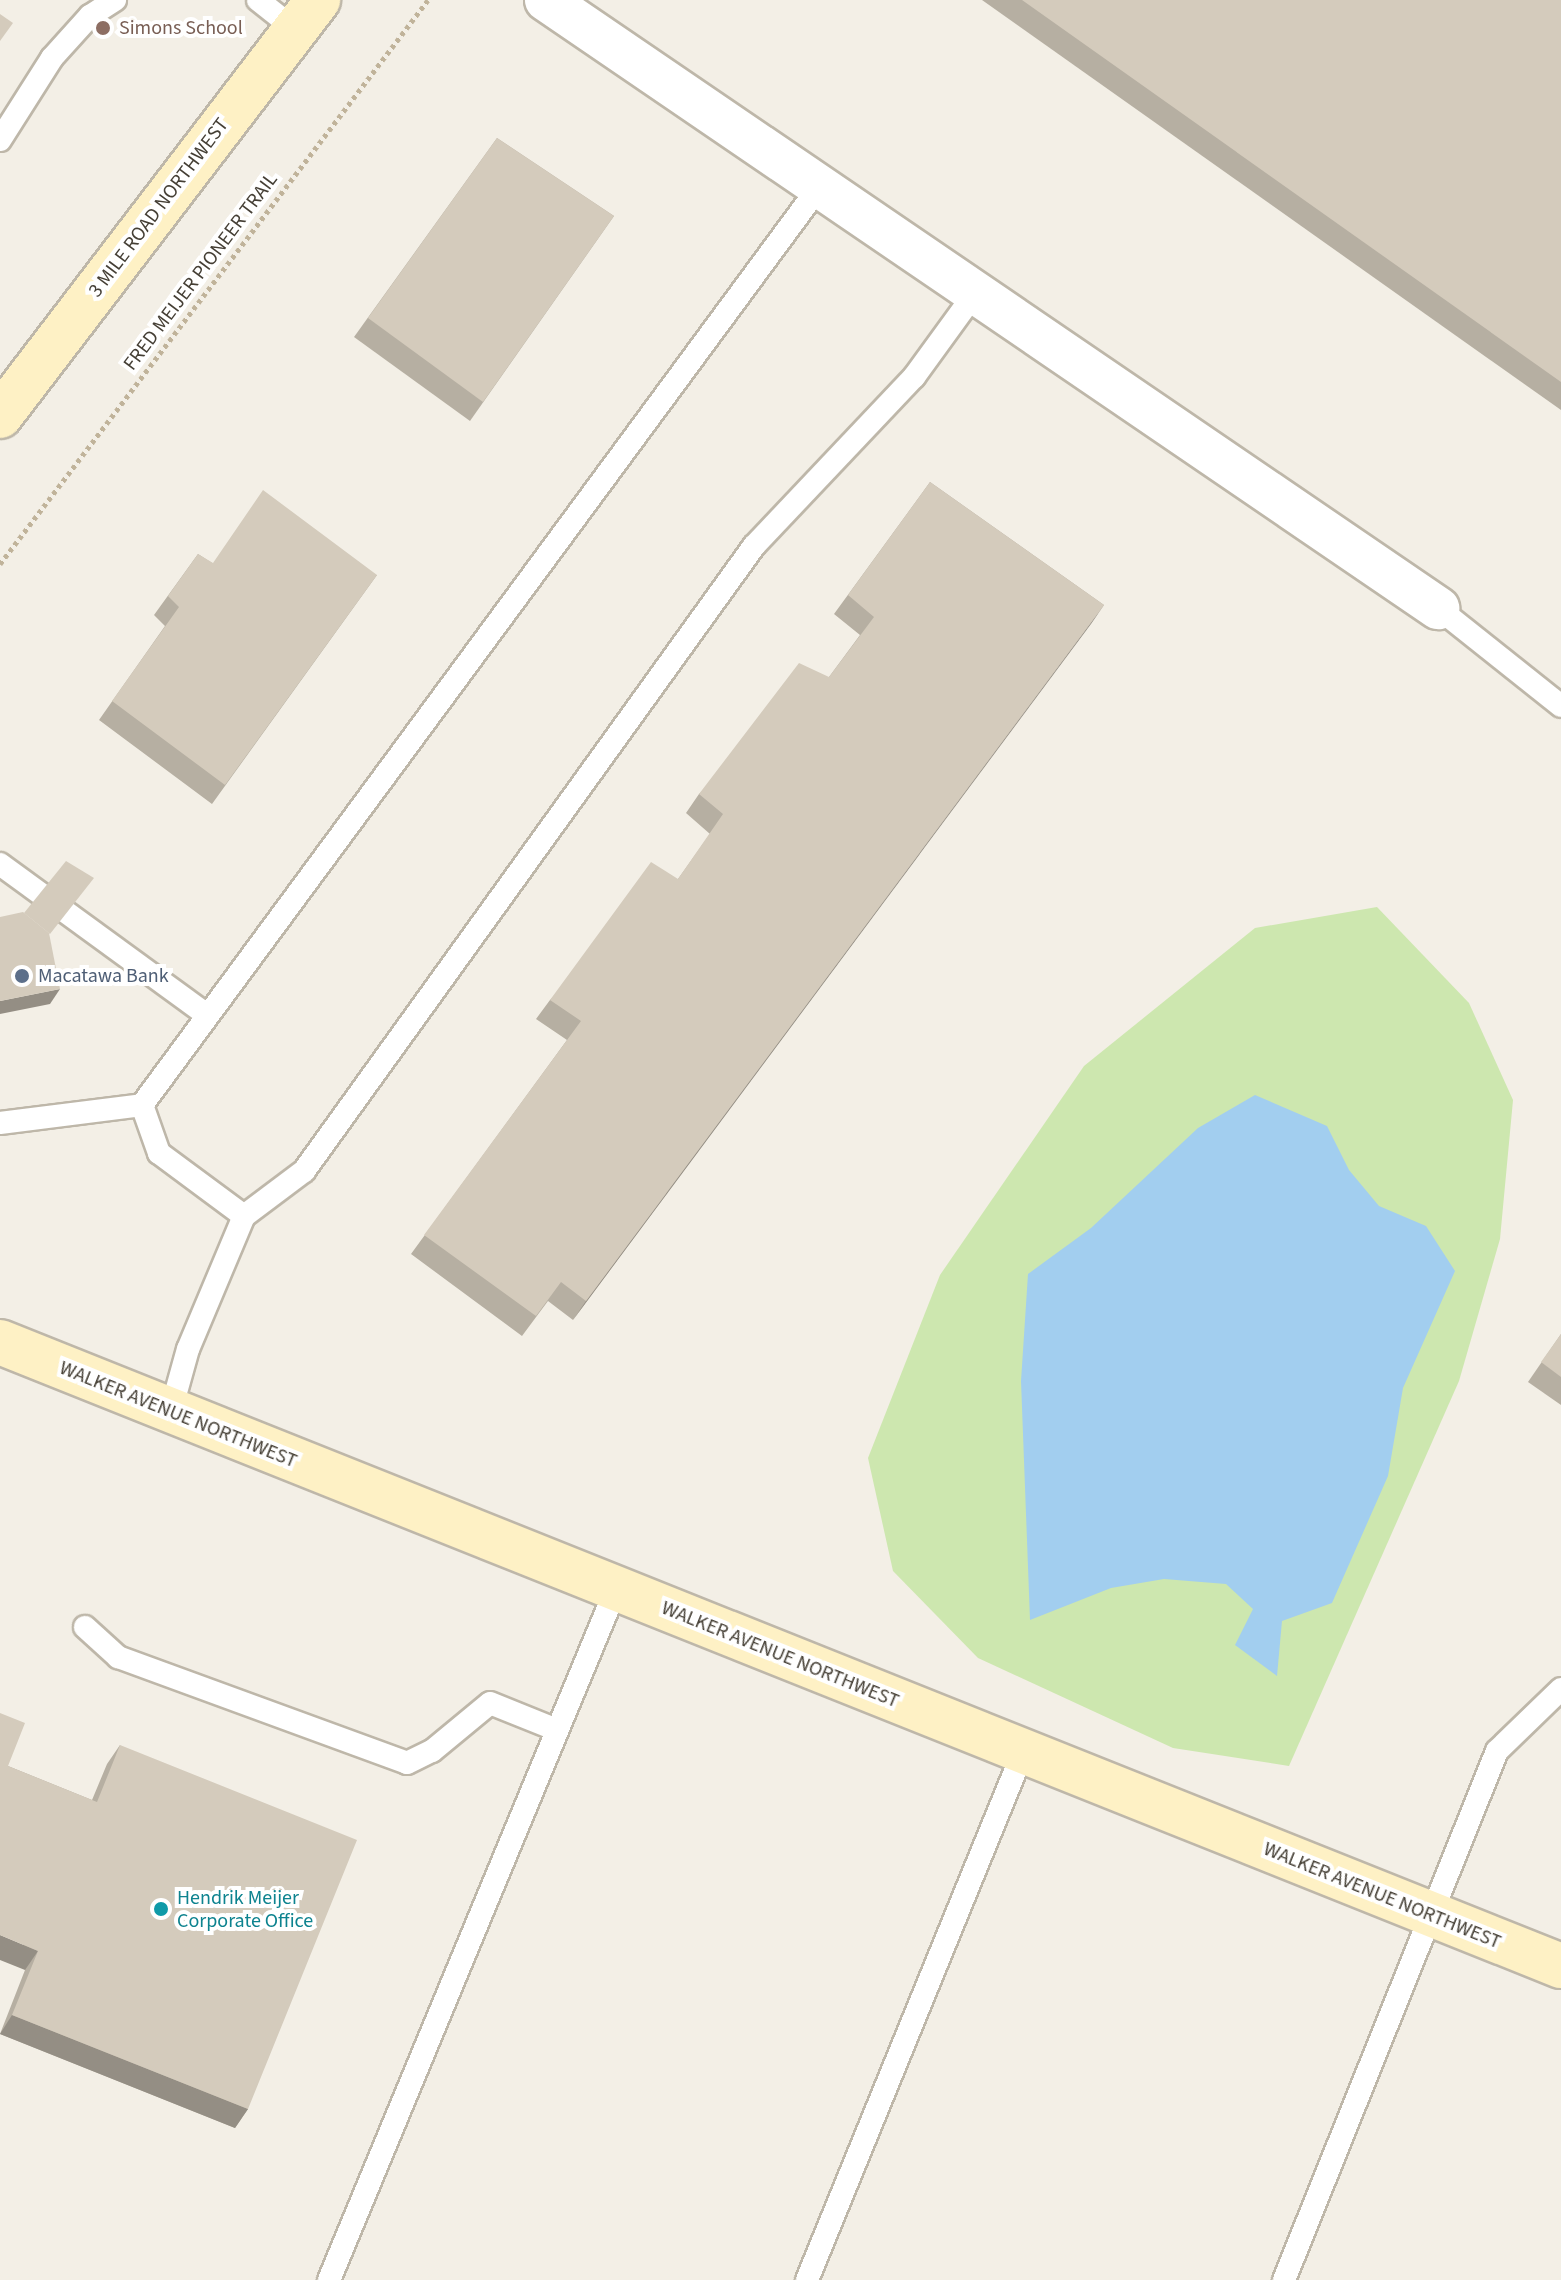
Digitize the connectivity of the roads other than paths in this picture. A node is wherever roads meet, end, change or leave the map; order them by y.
1 (115, 0) edge
2 (258, 0) edge
3 (546, 0) edge
4 (307, 15) edge
5 (0, 140) edge
6 (819, 187) junction
7 (975, 293) junction
8 (0, 416) edge
9 (1438, 608) joint
10 (1561, 706) edge
11 (0, 864) edge
12 (207, 1015) junction
13 (142, 1105) junction
14 (0, 1123) edge
15 (244, 1216) junction
16 (0, 1342) edge
17 (170, 1414) junction
18 (616, 1589) junction
19 (85, 1627) dead end
20 (1561, 1689) edge
21 (557, 1730) junction
22 (1023, 1752) junction
23 (1430, 1916) junction
24 (1561, 1966) edge
25 (329, 2280) edge
26 (807, 2280) edge
27 (1284, 2280) edge

1 - 5 lane
2 - 4 lane
3 - 6 street
4 - 8 main road, 3 MILE ROAD NORTHWEST
6 - 7 street
6 - 12 lane
7 - 9 street
7 - 15 lane
9 - 10 lane
11 - 12 lane
12 - 13 lane
13 - 14 lane
13 - 15 lane
15 - 17 lane
16 - 17 main road, WALKER AVENUE NORTHWEST
17 - 18 main road, WALKER AVENUE NORTHWEST
18 - 21 lane
18 - 22 main road, WALKER AVENUE NORTHWEST
19 - 21 lane
20 - 23 lane
21 - 25 lane
22 - 23 main road, WALKER AVENUE NORTHWEST
22 - 26 lane
23 - 24 main road, WALKER AVENUE NORTHWEST
23 - 27 lane

